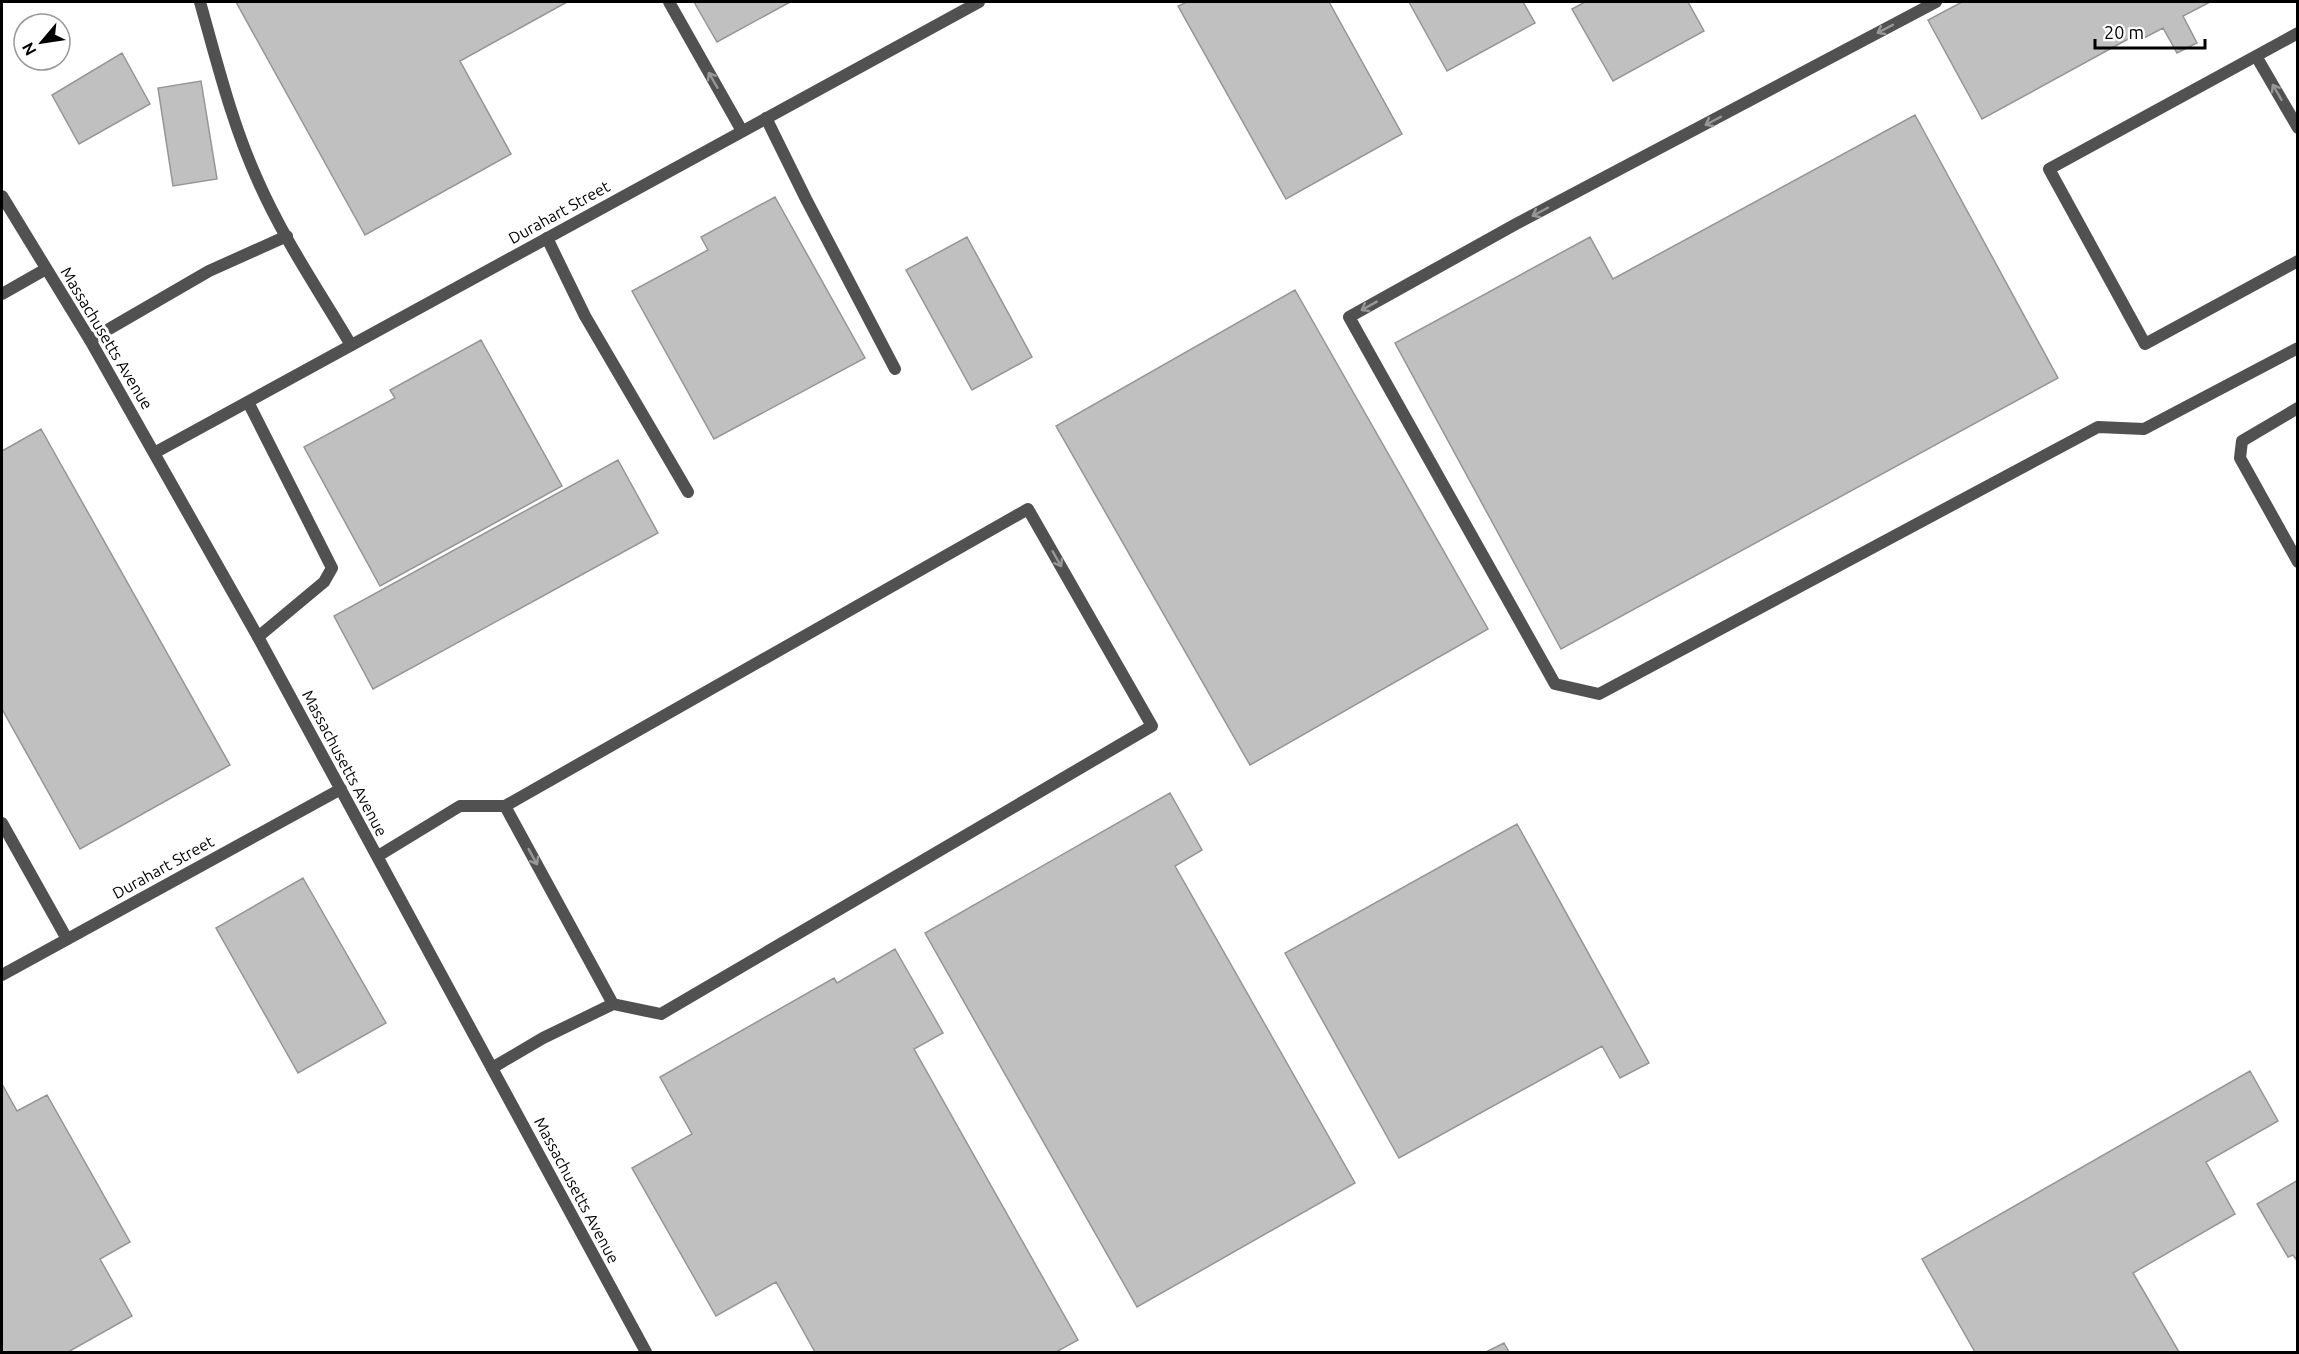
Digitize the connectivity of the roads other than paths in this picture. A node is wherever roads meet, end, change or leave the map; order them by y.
1 (200, 2) edge
2 (669, 2) edge
3 (979, 2) edge
4 (1936, 2) edge
5 (2298, 33) edge
6 (2256, 56) junction
7 (766, 118) junction
8 (2298, 128) edge
9 (742, 131) junction
10 (2, 196) edge
11 (287, 236) junction
12 (547, 238) junction
13 (2298, 261) edge
14 (46, 268) junction
15 (2, 294) edge
16 (90, 340) junction
17 (351, 345) junction
18 (2298, 348) edge
19 (895, 369) dead end
20 (248, 402) junction
21 (2298, 408) edge
22 (156, 452) junction
23 (687, 492) dead end
24 (2298, 562) edge
25 (258, 637) junction
26 (341, 789) junction
27 (505, 806) junction
28 (2, 823) edge
29 (378, 856) junction
30 (67, 939) junction
31 (2, 975) edge
32 (613, 1004) junction
33 (492, 1068) junction
34 (646, 1353) edge

1 - 11 street
9 -> 2 street
3 - 7 street, Durahart Street
4 -> 18 street
5 - 6 street
8 -> 6 street
6 - 13 street
7 - 9 street, Durahart Street
7 - 19 street
9 - 12 street, Durahart Street
10 - 14 street, Massachusetts Avenue
11 - 16 street
11 - 17 street
12 - 17 street, Durahart Street
12 - 23 street
14 - 15 street
14 - 16 street, Massachusetts Avenue
16 - 22 street, Massachusetts Avenue
17 - 20 street, Durahart Street
20 - 22 street, Durahart Street
20 - 25 street
21 - 24 street
22 - 25 street, Massachusetts Avenue
25 - 26 street, Massachusetts Avenue
26 - 29 street, Massachusetts Avenue
26 - 30 street, Durahart Street
27 - 29 street
27 -> 32 street
27 -> 32 street
28 - 30 street
29 - 33 street, Massachusetts Avenue
30 - 31 street, Durahart Street
32 - 33 street
33 - 34 street, Massachusetts Avenue

